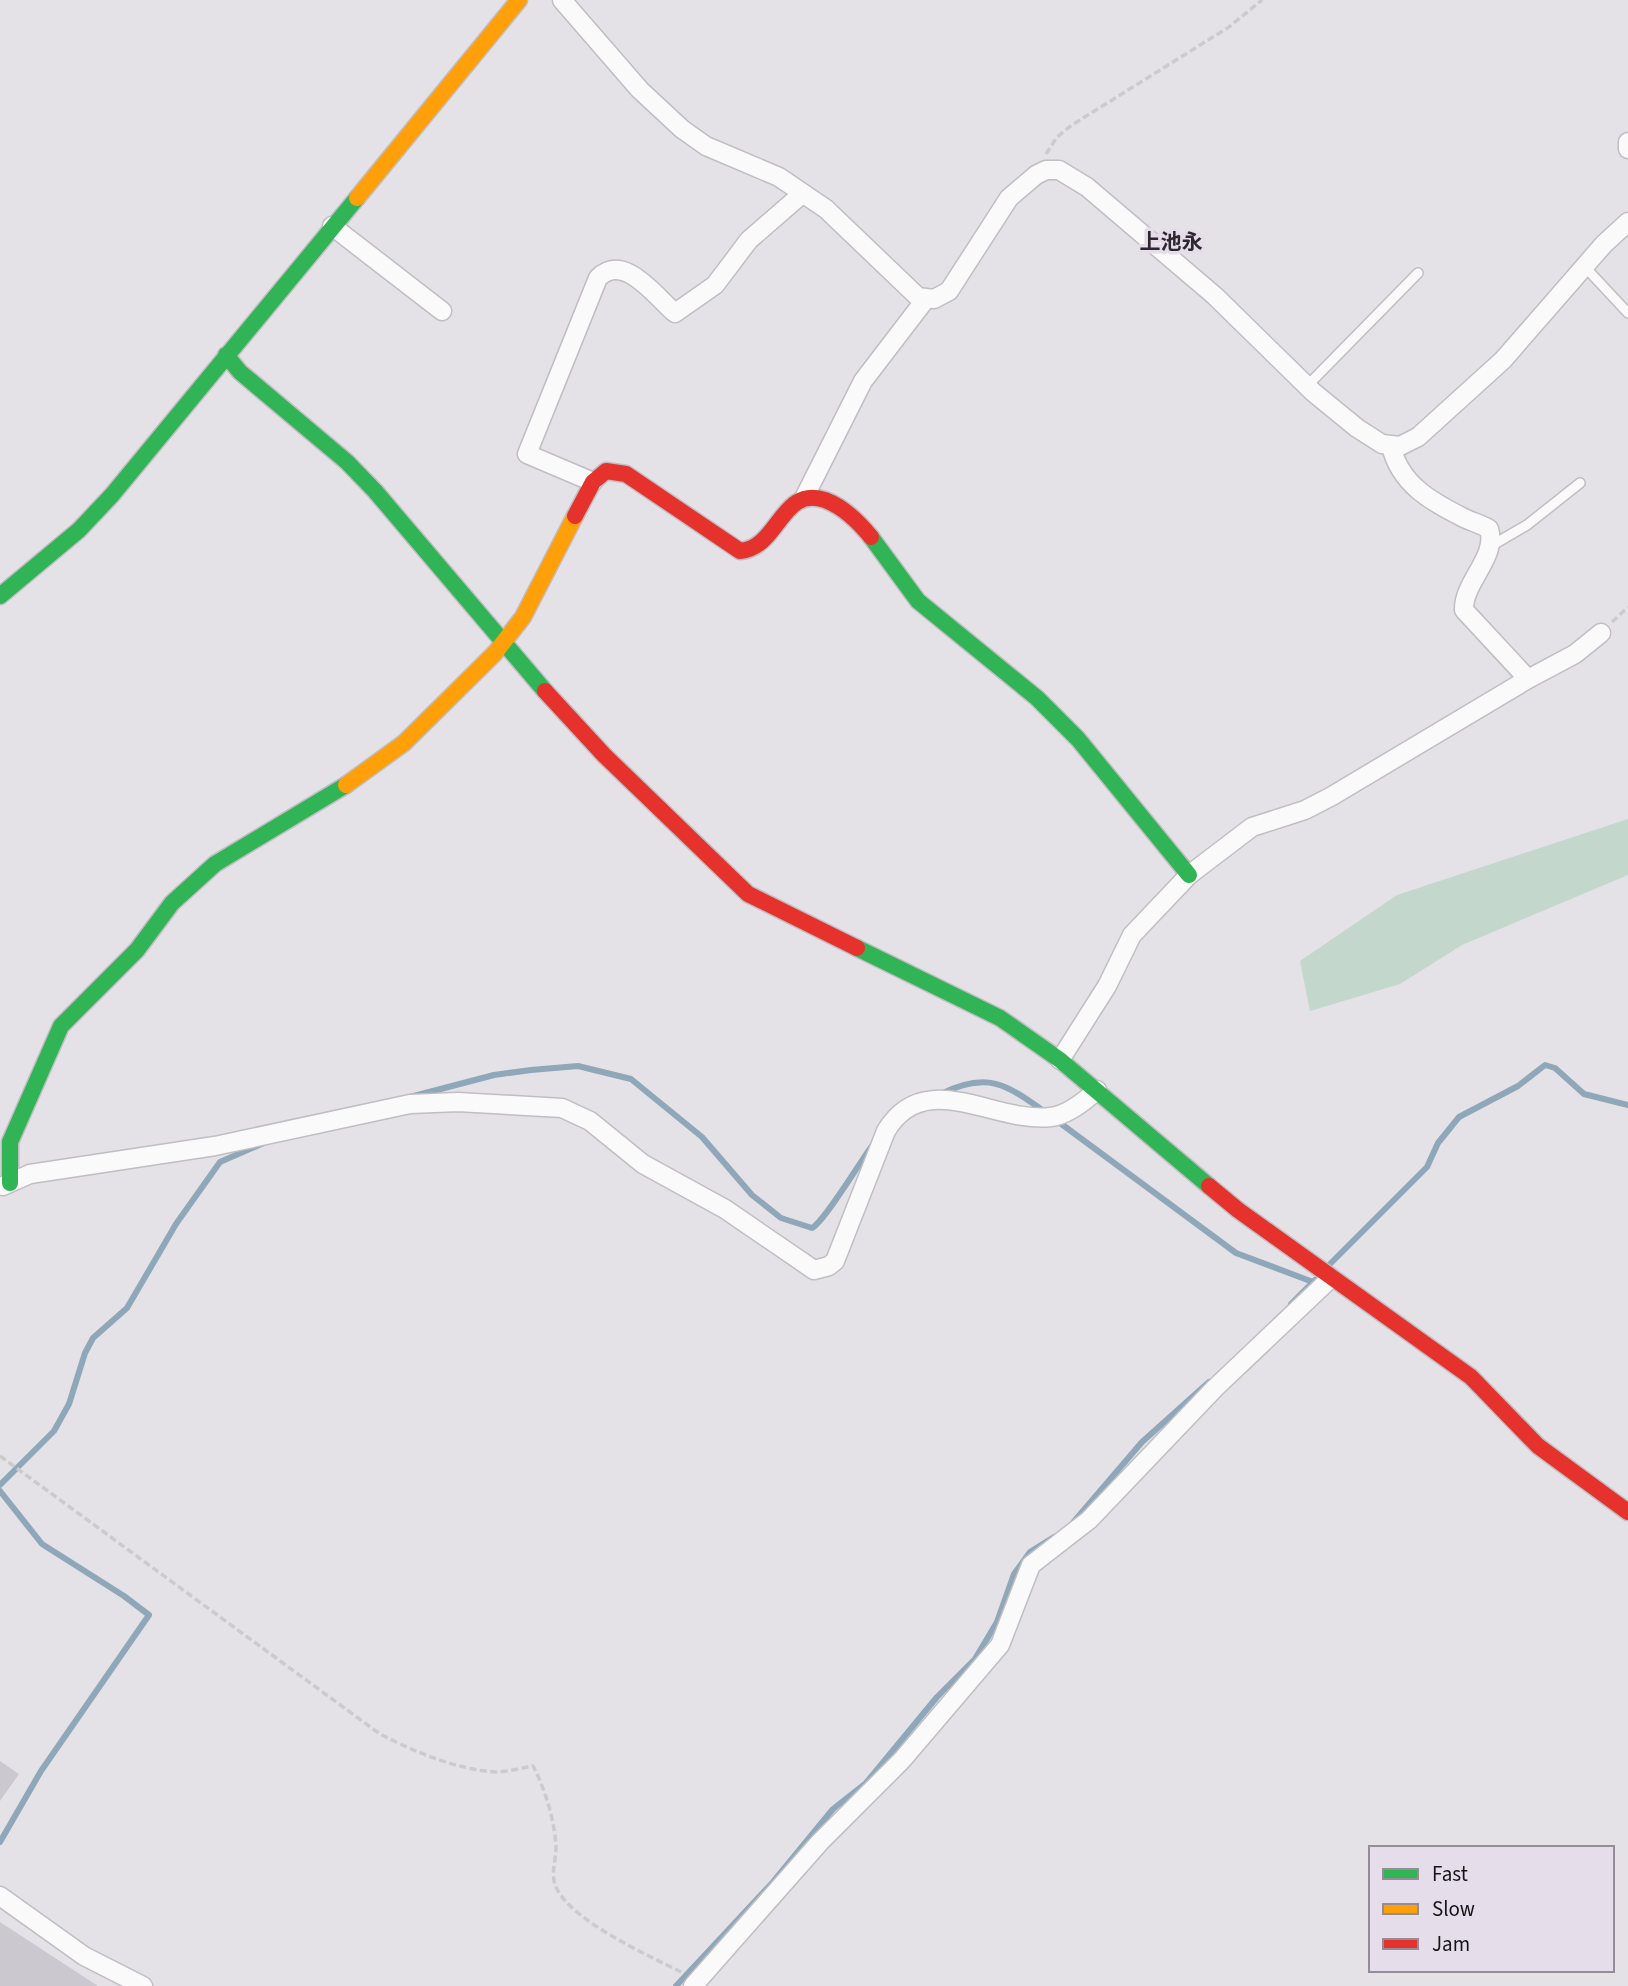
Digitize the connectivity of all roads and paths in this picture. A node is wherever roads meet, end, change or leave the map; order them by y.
1 (519, 0) edge
2 (562, 0) edge
3 (1262, 0) edge
4 (1628, 142) edge
5 (1628, 149) edge
6 (1042, 173) junction
7 (802, 194) junction
8 (1628, 222) edge
9 (332, 226) junction
10 (1585, 267) junction
11 (1418, 273) dead end
12 (925, 300) junction
13 (442, 312) dead end
14 (1628, 313) edge
15 (226, 355) junction
16 (1307, 386) junction
17 (1391, 446) junction
18 (593, 482) junction
19 (1580, 482) dead end
20 (804, 498) junction
21 (1490, 547) junction
22 (2, 591) edge
23 (1601, 633) dead end
24 (503, 645) junction
25 (1528, 679) junction
26 (1189, 875) junction
27 (1060, 1060) junction
28 (1097, 1090) junction
29 (5, 1186) edge
30 (1331, 1278) junction
31 (0, 1457) edge
32 (1628, 1512) edge
33 (0, 1896) edge
34 (695, 1983) edge
35 (143, 1986) edge

1 - 9 street
2 - 7 street
3 - 6 path
4 - 5 street
6 - 12 street
6 - 16 street
7 - 12 street
7 - 18 street
8 - 10 street
9 - 13 street
9 - 15 street
10 - 14 lane
10 - 17 street
11 - 16 lane
12 - 20 street
15 - 22 street
15 - 24 street
16 - 17 street
17 - 21 street
18 - 20 street
18 - 24 street
19 - 21 lane
20 - 26 street
21 - 25 street
23 - 25 street
24 - 27 street
24 - 29 street
25 - 26 street
26 - 27 street
27 - 28 street
28 - 29 street
28 - 30 street
30 - 32 street
30 - 34 street
31 - 34 path
33 - 35 street

